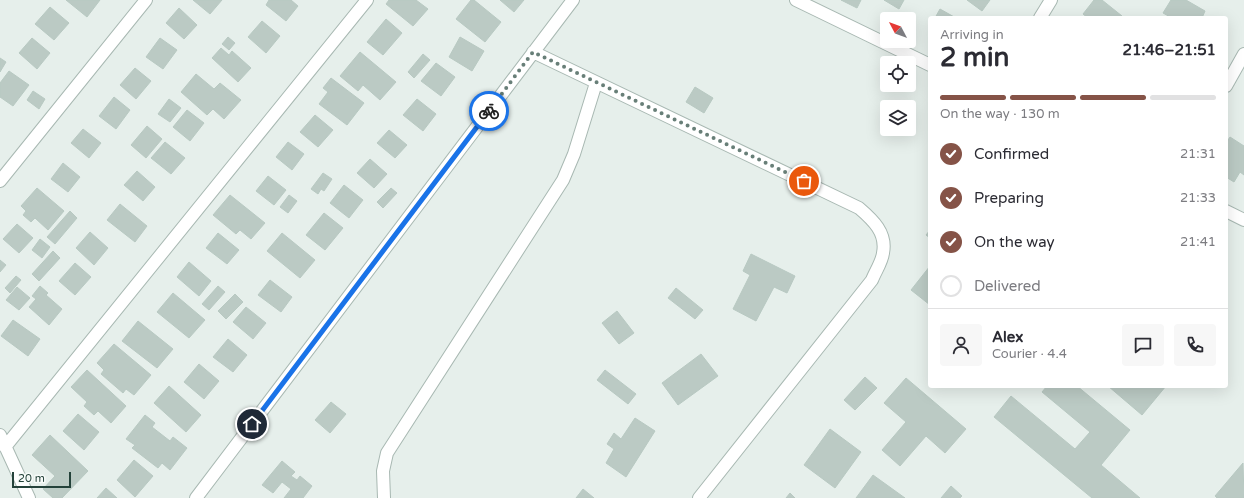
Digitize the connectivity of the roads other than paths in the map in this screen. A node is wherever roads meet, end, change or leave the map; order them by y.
1 (146, 0) edge
2 (367, 0) edge
3 (573, 0) edge
4 (796, 0) edge
5 (1051, 0) edge
6 (814, 4) edge
7 (1041, 16) edge
8 (533, 52) junction
9 (1244, 54) edge
10 (928, 64) edge
11 (596, 82) junction
12 (1228, 82) edge
13 (0, 181) edge
14 (1228, 212) edge
15 (1244, 220) edge
16 (2, 441) edge
17 (29, 498) edge
18 (196, 498) edge
19 (384, 498) edge
20 (699, 498) edge

1 - 13 street
2 - 16 street
3 - 8 street
4 - 6 street
5 - 7 street
6 - 10 street
8 - 11 street
8 - 18 street
9 - 12 street
11 - 19 street
11 - 20 street
14 - 15 street
16 - 17 street

